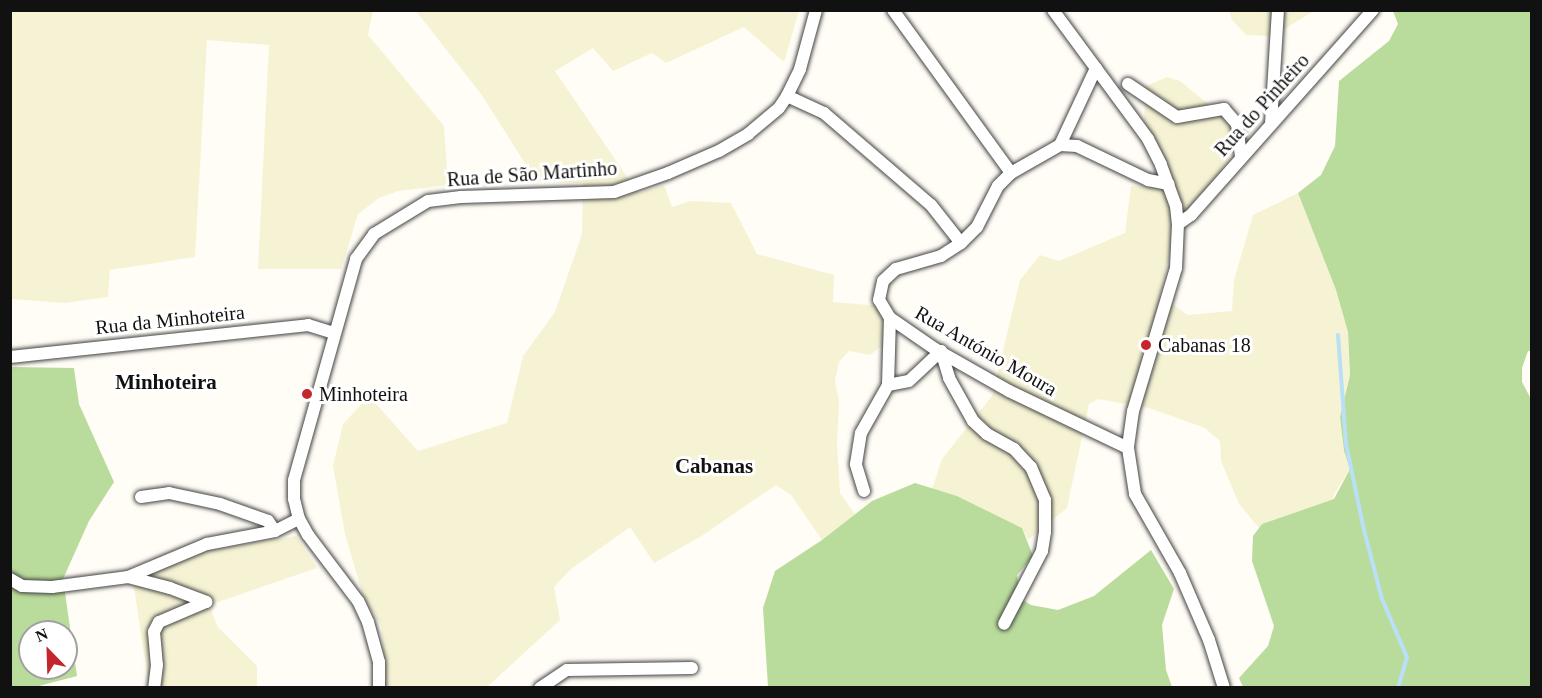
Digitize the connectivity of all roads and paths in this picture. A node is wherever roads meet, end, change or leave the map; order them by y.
1 (816, 10) edge
2 (893, 10) edge
3 (1053, 10) edge
4 (1278, 10) edge
5 (1373, 10) edge
6 (1096, 68) junction
7 (1128, 84) dead end
8 (787, 96) junction
9 (1271, 124) junction
10 (1060, 145) junction
11 (1240, 157) junction
12 (1011, 173) junction
13 (1169, 184) junction
14 (1178, 224) junction
15 (961, 243) junction
16 (890, 318) junction
17 (334, 333) junction
18 (940, 351) junction
19 (10, 357) edge
20 (888, 385) junction
21 (1128, 448) junction
22 (864, 492) dead end
23 (141, 497) dead end
24 (299, 519) junction
25 (275, 531) junction
26 (128, 577) junction
27 (10, 579) edge
28 (1004, 624) dead end
29 (692, 668) dead end
30 (154, 687) edge
31 (379, 687) edge
32 (540, 687) edge
33 (1224, 687) edge

1 - 8 street, Rua de São Martinho
2 - 12 street
3 - 6 street
4 - 9 street
5 - 9 street, Rua do Pinheiro
6 - 10 street
6 - 13 street
7 - 11 street
8 - 15 street
8 - 17 street, Rua de São Martinho
9 - 11 street, Rua do Pinheiro
10 - 12 street
10 - 13 street
11 - 14 street, Rua do Pinheiro
12 - 15 street, Rua António Moura
13 - 14 street
14 - 21 street
15 - 16 street, Rua António Moura
16 - 18 street, Rua António Moura
16 - 20 street
17 - 19 street, Rua da Minhoteira
17 - 24 street, Rua de São Martinho
18 - 20 street
18 - 21 street, Rua António Moura
18 - 28 street
20 - 22 street
21 - 33 street
23 - 25 street
24 - 25 street
24 - 31 street, Rua de São Martinho
25 - 26 street
26 - 27 street
26 - 30 street
29 - 32 street

